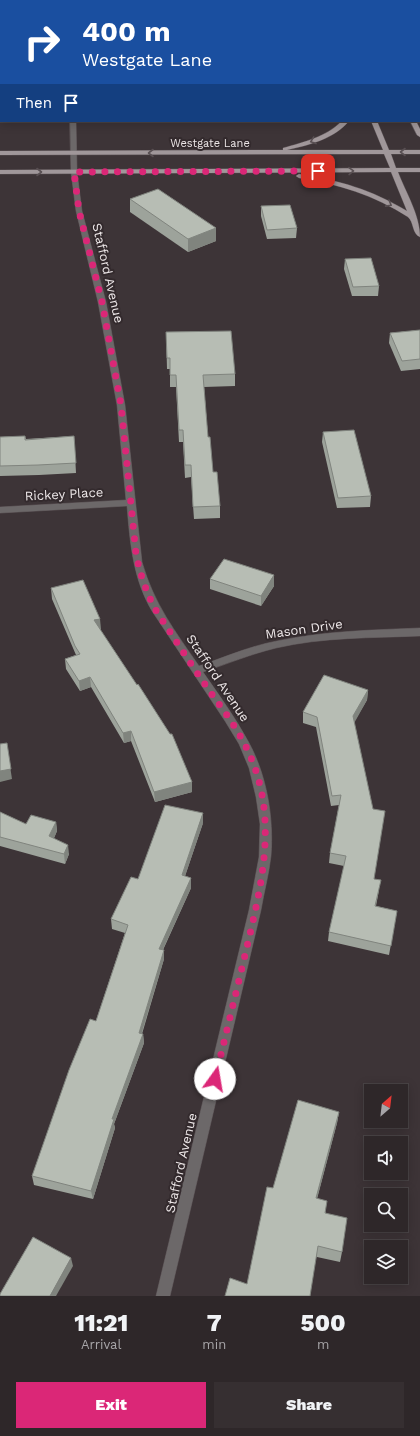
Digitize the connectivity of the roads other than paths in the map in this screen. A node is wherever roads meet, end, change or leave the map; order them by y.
1 (73, 122) edge
2 (345, 122) edge
3 (374, 122) edge
4 (414, 122) edge
5 (420, 135) edge
6 (386, 152) junction
7 (420, 152) edge
8 (73, 153) junction
9 (254, 153) junction
10 (0, 154) edge
11 (420, 170) edge
12 (394, 171) junction
13 (0, 172) edge
14 (74, 172) junction
15 (272, 172) junction
16 (414, 218) junction
17 (420, 235) edge
18 (130, 503) junction
19 (0, 510) edge
20 (420, 632) edge
21 (196, 671) junction
22 (162, 1296) edge

1 - 8 street, Stafford Avenue
2 -> 9 main road
3 - 6 main road
4 - 5 main road
7 -> 6 main road, Westgate Lane
6 - 9 main road, Westgate Lane
6 - 12 main road
9 -> 8 main road, Westgate Lane
8 - 10 main road, Westgate Lane
8 - 14 street, Stafford Avenue
11 - 12 main road
15 -> 12 main road
12 - 16 main road
13 -> 14 main road
14 - 15 main road
14 - 18 street, Stafford Avenue
15 -> 16 main road
16 - 17 main road
18 - 19 street, Rickey Place
18 - 21 street, Stafford Avenue
20 - 21 street, Mason Drive
21 - 22 street, Stafford Avenue

